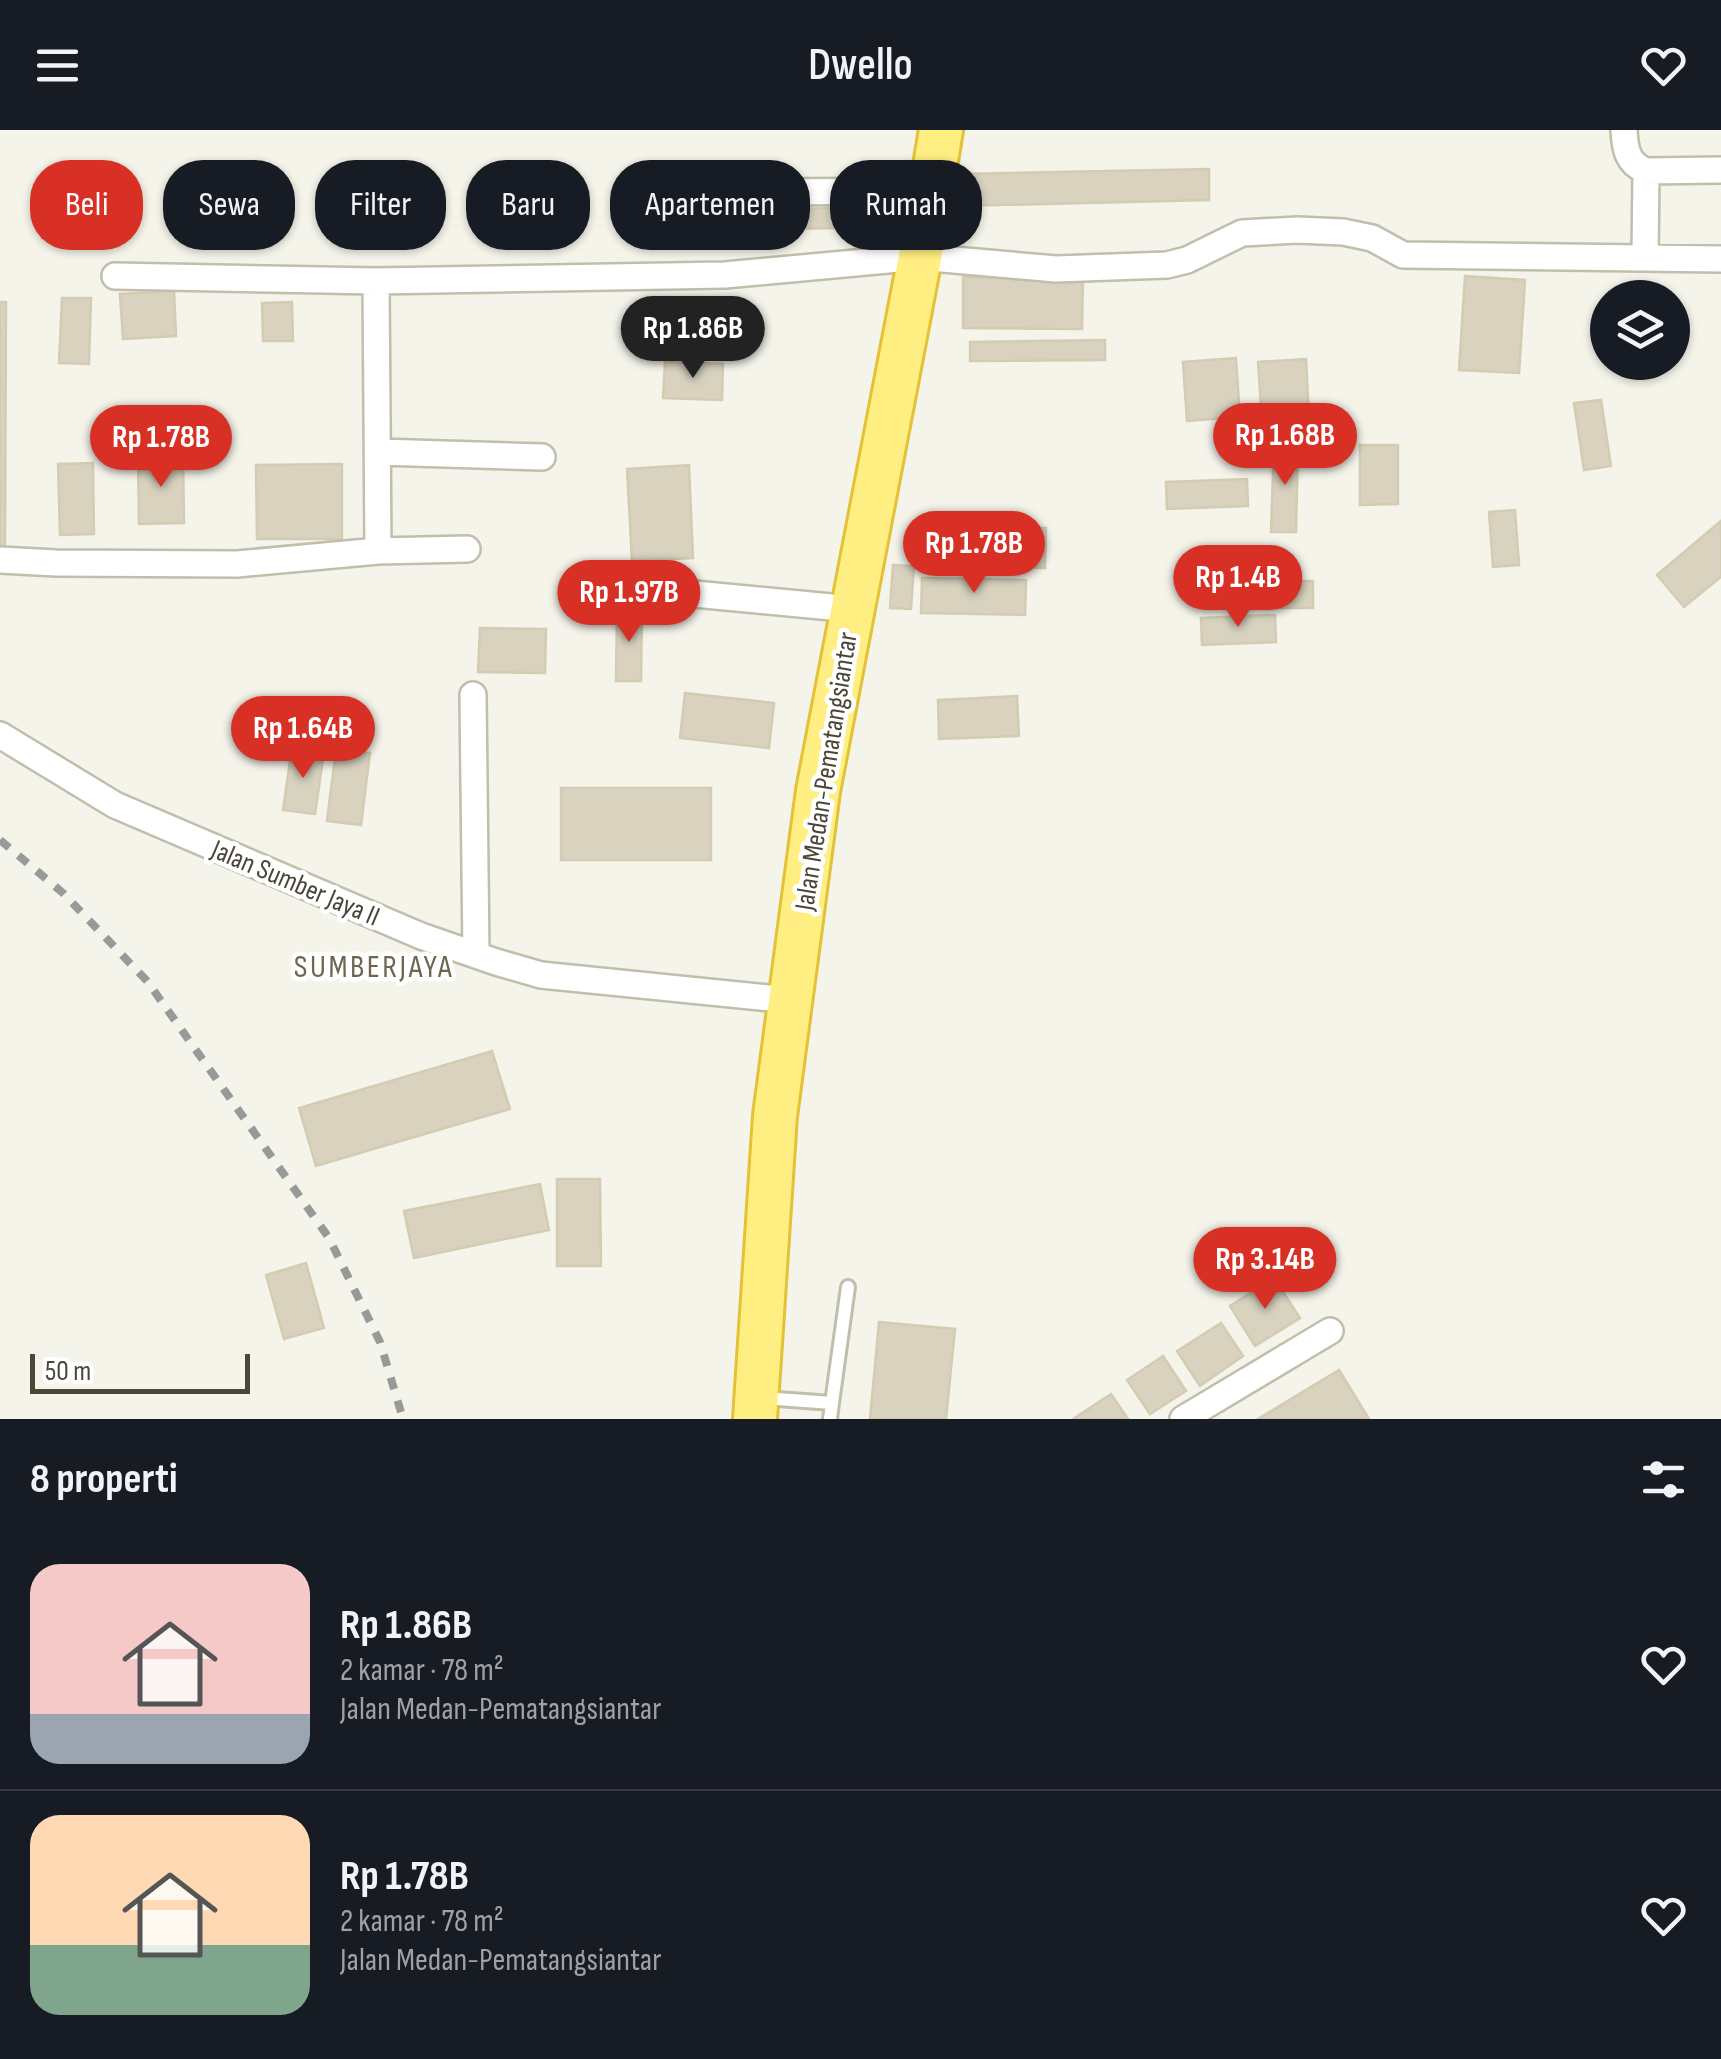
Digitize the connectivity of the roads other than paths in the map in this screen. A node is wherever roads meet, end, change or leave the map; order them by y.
1 (941, 130) edge
2 (1624, 130) edge
3 (936, 160) edge
4 (1721, 170) edge
5 (1646, 171) junction
6 (921, 250) edge
7 (920, 257) junction
8 (1644, 258) junction
9 (1721, 259) edge
10 (115, 276) dead end
11 (376, 281) junction
12 (379, 452) junction
13 (542, 456) dead end
14 (467, 549) dead end
15 (378, 551) junction
16 (0, 560) edge
17 (600, 584) dead end
18 (852, 609) junction
19 (473, 695) dead end
20 (0, 735) edge
21 (476, 956) junction
22 (789, 1000) junction
23 (848, 1287) dead end
24 (1330, 1330) dead end
25 (832, 1403) junction
26 (756, 1408) edge
27 (830, 1419) edge
28 (1184, 1419) edge

1 - 3 highway, Jalan Medan-Pematangsiantar
2 - 5 street
4 - 5 street
5 - 8 street
6 - 7 highway, Jalan Medan-Pematangsiantar
7 - 8 street
7 - 11 street
7 - 18 highway, Jalan Medan-Pematangsiantar
8 - 9 street
10 - 11 street
11 - 12 street
12 - 13 street
12 - 15 street
14 - 15 street
15 - 16 street
17 - 18 street
18 - 22 highway, Jalan Medan-Pematangsiantar
19 - 21 street
20 - 21 street, Jalan Sumber Jaya II
21 - 22 street, Jalan Sumber Jaya II
22 - 26 highway, Jalan Medan-Pematangsiantar
23 - 25 lane
24 - 28 street
25 - 26 lane
25 - 27 lane

